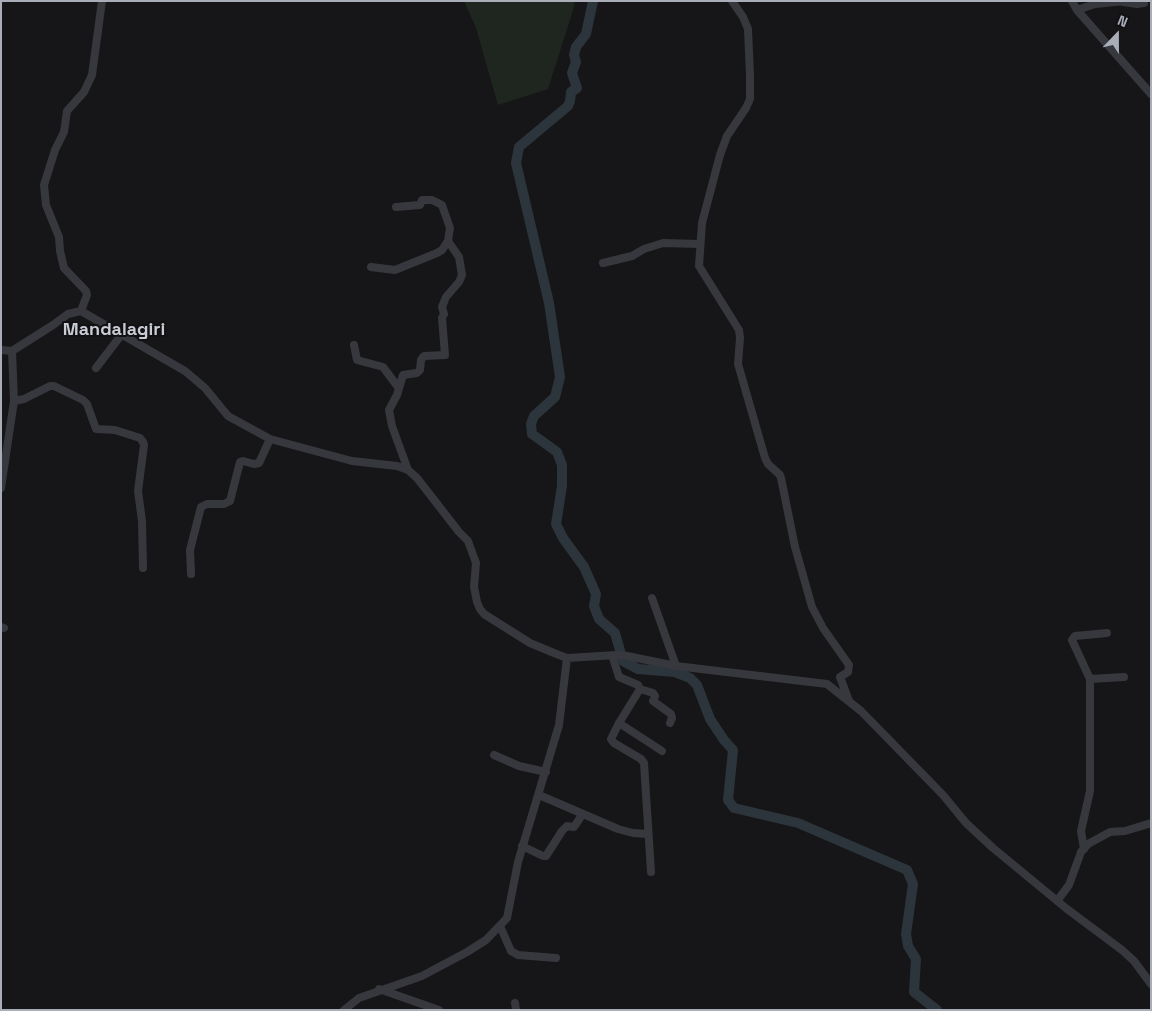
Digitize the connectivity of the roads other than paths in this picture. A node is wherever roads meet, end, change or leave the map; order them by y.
1 (102, 1) edge
2 (732, 1) edge
3 (1072, 1) edge
4 (1124, 2) edge
5 (1144, 3) dead end
6 (1077, 10) junction
7 (1151, 94) edge
8 (396, 207) dead end
9 (448, 241) junction
10 (700, 244) junction
11 (603, 263) dead end
12 (371, 267) dead end
13 (81, 311) junction
14 (122, 334) junction
15 (354, 345) dead end
16 (1, 350) edge
17 (12, 351) junction
18 (96, 368) dead end
19 (398, 388) junction
20 (14, 402) junction
21 (270, 439) junction
22 (408, 470) junction
23 (1, 488) edge
24 (143, 568) dead end
25 (192, 574) dead end
26 (652, 598) dead end
27 (1107, 633) dead end
28 (615, 655) junction
29 (567, 658) junction
30 (676, 666) junction
31 (1124, 677) dead end
32 (1090, 679) junction
33 (640, 689) junction
34 (849, 701) junction
35 (619, 723) junction
36 (670, 723) dead end
37 (662, 751) dead end
38 (494, 755) dead end
39 (546, 772) junction
40 (539, 795) junction
41 (582, 815) junction
42 (1151, 823) edge
43 (648, 834) junction
44 (522, 846) junction
45 (1084, 849) junction
46 (651, 872) dead end
47 (1058, 901) junction
48 (500, 926) junction
49 (556, 958) dead end
50 (1151, 984) edge
51 (379, 989) junction
52 (344, 1010) edge
53 (439, 1010) edge

1 - 13 street
2 - 10 street
3 - 6 street
4 - 5 street
4 - 6 street
6 - 7 street
8 - 9 street
9 - 12 street
9 - 19 street
10 - 11 street
10 - 34 street
13 - 14 street
13 - 17 street
14 - 18 street
14 - 21 street
15 - 19 street
16 - 17 street
17 - 20 street
19 - 22 street
20 - 23 street
20 - 24 street
21 - 22 street
21 - 25 street
22 - 29 street
26 - 30 street
27 - 32 street
28 - 29 street
28 - 30 street
28 - 33 street
29 - 39 street
30 - 34 street
31 - 32 street
32 - 45 street
33 - 35 street
33 - 36 street
34 - 47 street
35 - 37 street
35 - 43 street
38 - 39 street
39 - 40 street
40 - 41 street
40 - 44 street
41 - 43 street
41 - 44 street
42 - 45 street
43 - 46 street
44 - 48 street
45 - 47 street
47 - 50 street
48 - 49 street
48 - 51 street
51 - 52 street
51 - 53 street

